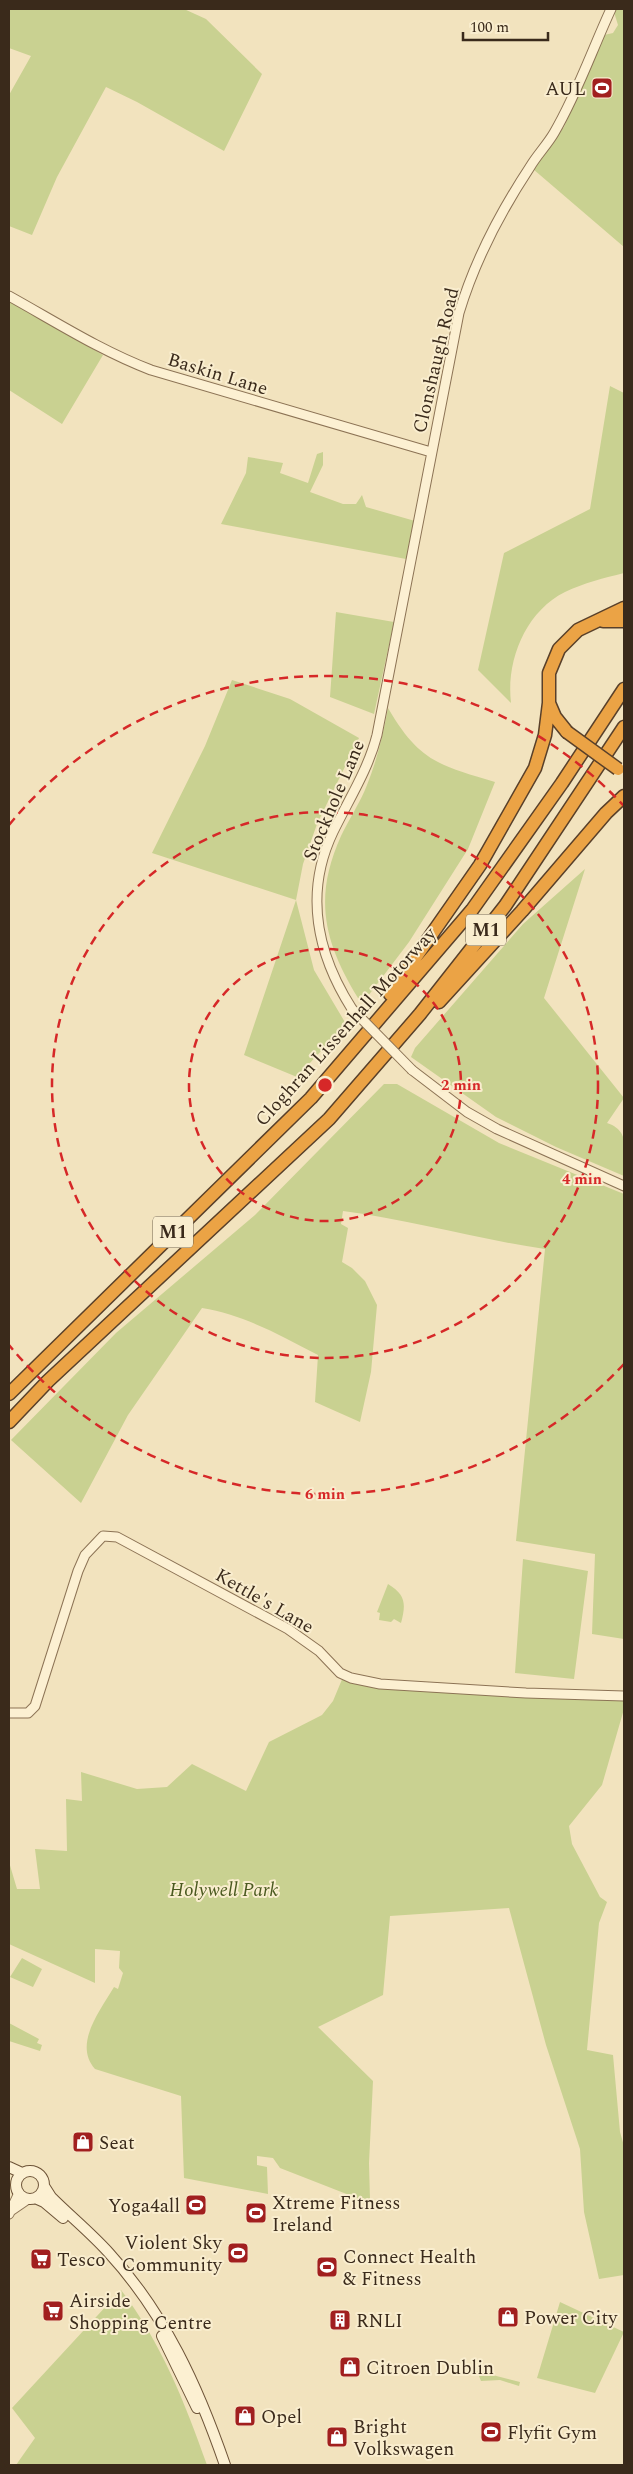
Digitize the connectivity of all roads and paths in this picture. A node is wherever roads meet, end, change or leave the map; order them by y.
1 (611, 9) edge
2 (9, 296) edge
3 (431, 452) junction
4 (624, 608) edge
5 (595, 622) junction
6 (624, 622) edge
7 (624, 689) edge
8 (549, 703) junction
9 (624, 727) edge
10 (621, 770) edge
11 (624, 796) edge
12 (336, 1069) junction
13 (329, 1119) junction
14 (624, 1186) edge
15 (9, 1394) edge
16 (9, 1422) edge
17 (624, 1696) edge
18 (9, 1713) edge
19 (9, 2167) edge
20 (22, 2173) junction
21 (9, 2178) edge
22 (44, 2186) junction
23 (24, 2194) junction
24 (10, 2212) edge
25 (218, 2465) edge
26 (226, 2465) edge

1 - 3 street, Clonshaugh Road
2 - 3 street, Baskin Lane
3 - 14 street, Stockhole Lane, bridge
4 - 5 highway
5 - 6 highway
5 - 8 highway
7 - 12 highway, Cloghran Lissenhall Motorway / M1
8 - 10 highway, bridge
8 - 12 highway
9 - 13 highway, M1
11 - 13 highway, M1
12 - 15 highway, Cloghran Lissenhall Motorway / M1
13 - 16 highway, M1
17 - 18 street, Kettle's Lane
19 - 20 main road
20 - 22 main road
20 - 23 main road
21 - 23 main road
22 - 23 main road
22 - 26 main road
23 - 24 street
23 - 25 main road

